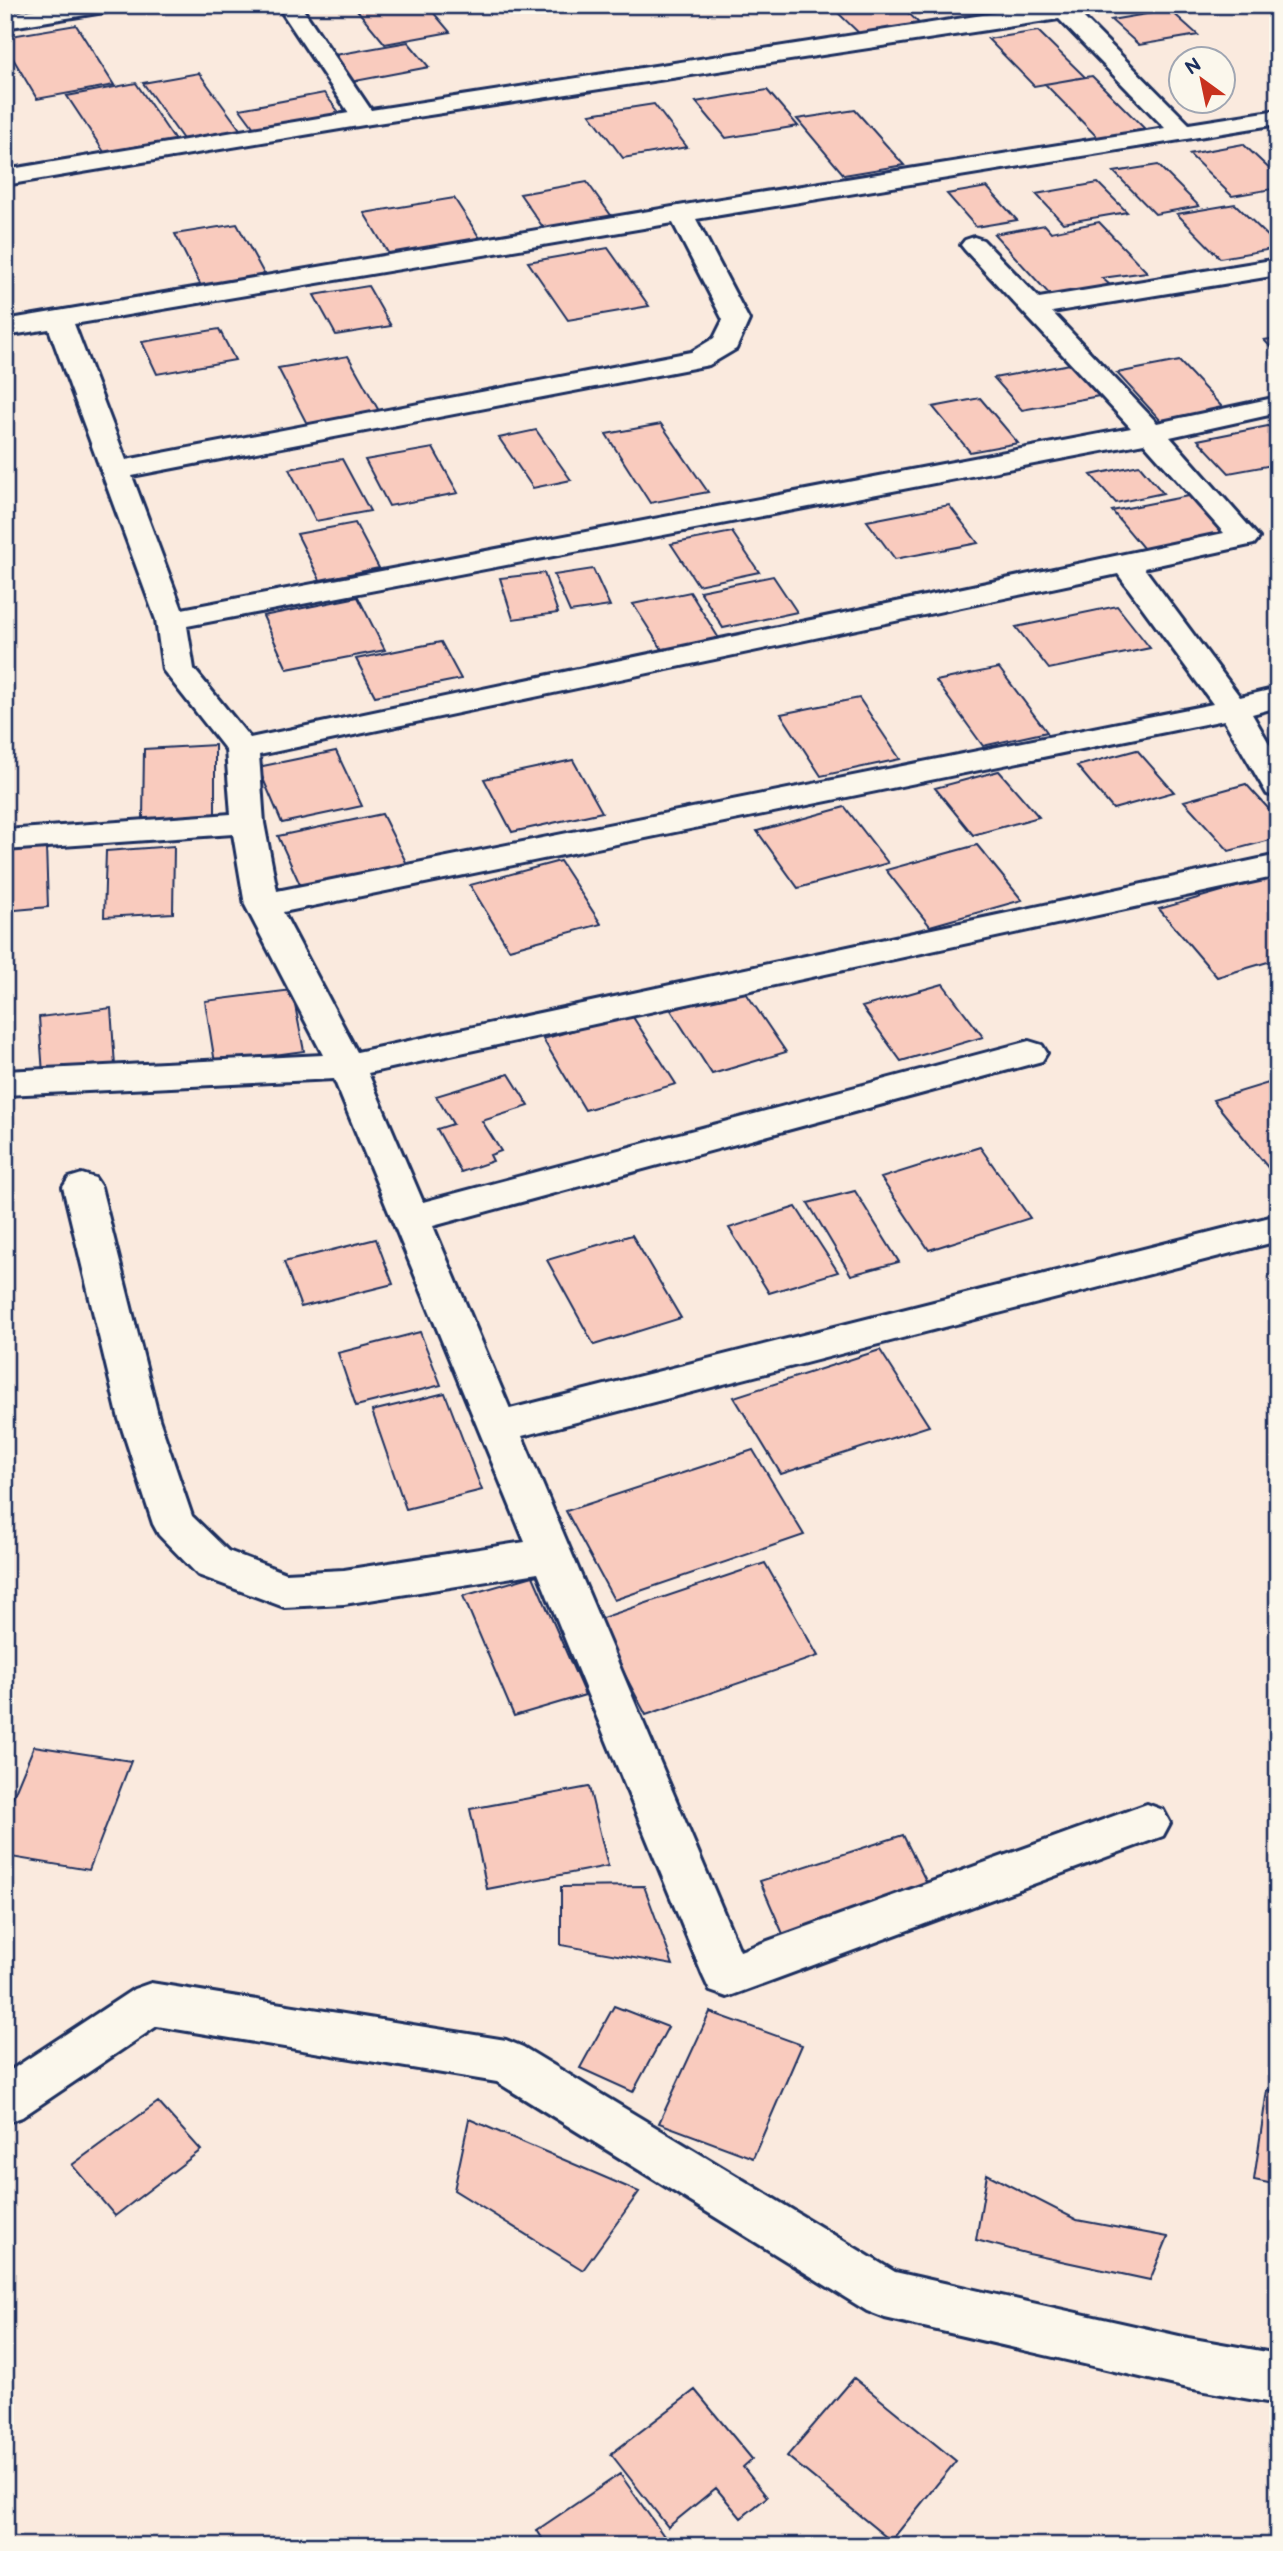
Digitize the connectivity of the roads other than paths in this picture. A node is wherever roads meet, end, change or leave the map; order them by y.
1 (104, 5) edge
2 (288, 5) edge
3 (1104, 5) edge
4 (1061, 8) edge
5 (5, 21) edge
6 (1278, 117) edge
7 (365, 118) junction
8 (1184, 132) junction
9 (5, 178) edge
10 (681, 214) junction
11 (974, 245) dead end
12 (1278, 267) edge
13 (1034, 307) junction
14 (59, 319) junction
15 (5, 328) edge
16 (1278, 405) edge
17 (1151, 433) junction
18 (117, 470) junction
19 (1125, 563) junction
20 (171, 620) junction
21 (1278, 698) edge
22 (1233, 709) junction
23 (242, 749) junction
24 (1278, 787) edge
25 (248, 823) junction
26 (5, 840) edge
27 (1278, 865) edge
28 (262, 905) junction
29 (1029, 1053) dead end
30 (347, 1066) junction
31 (5, 1083) edge
32 (82, 1187) dead end
33 (412, 1218) junction
34 (1278, 1228) edge
35 (499, 1427) junction
36 (552, 1554) junction
37 (1147, 1823) dead end
38 (5, 2101) edge
39 (1278, 2379) edge

1 - 5 street
2 - 7 street
3 - 4 street
4 - 7 street
4 - 8 street
6 - 8 street
7 - 9 street
8 - 10 street
10 - 14 street
10 - 18 street
11 - 13 street
12 - 13 street
13 - 17 street
14 - 15 street
14 - 18 street
16 - 17 street
17 - 19 street
17 - 20 street
18 - 20 street
19 - 22 street
19 - 23 street
20 - 23 street
21 - 22 street
22 - 24 street
22 - 28 street
23 - 25 street
25 - 26 street
25 - 28 street
27 - 30 street
28 - 30 street
29 - 33 street
30 - 31 street
30 - 33 street
32 - 36 street
33 - 35 street
34 - 35 street
35 - 36 street
36 - 37 street
38 - 39 street

